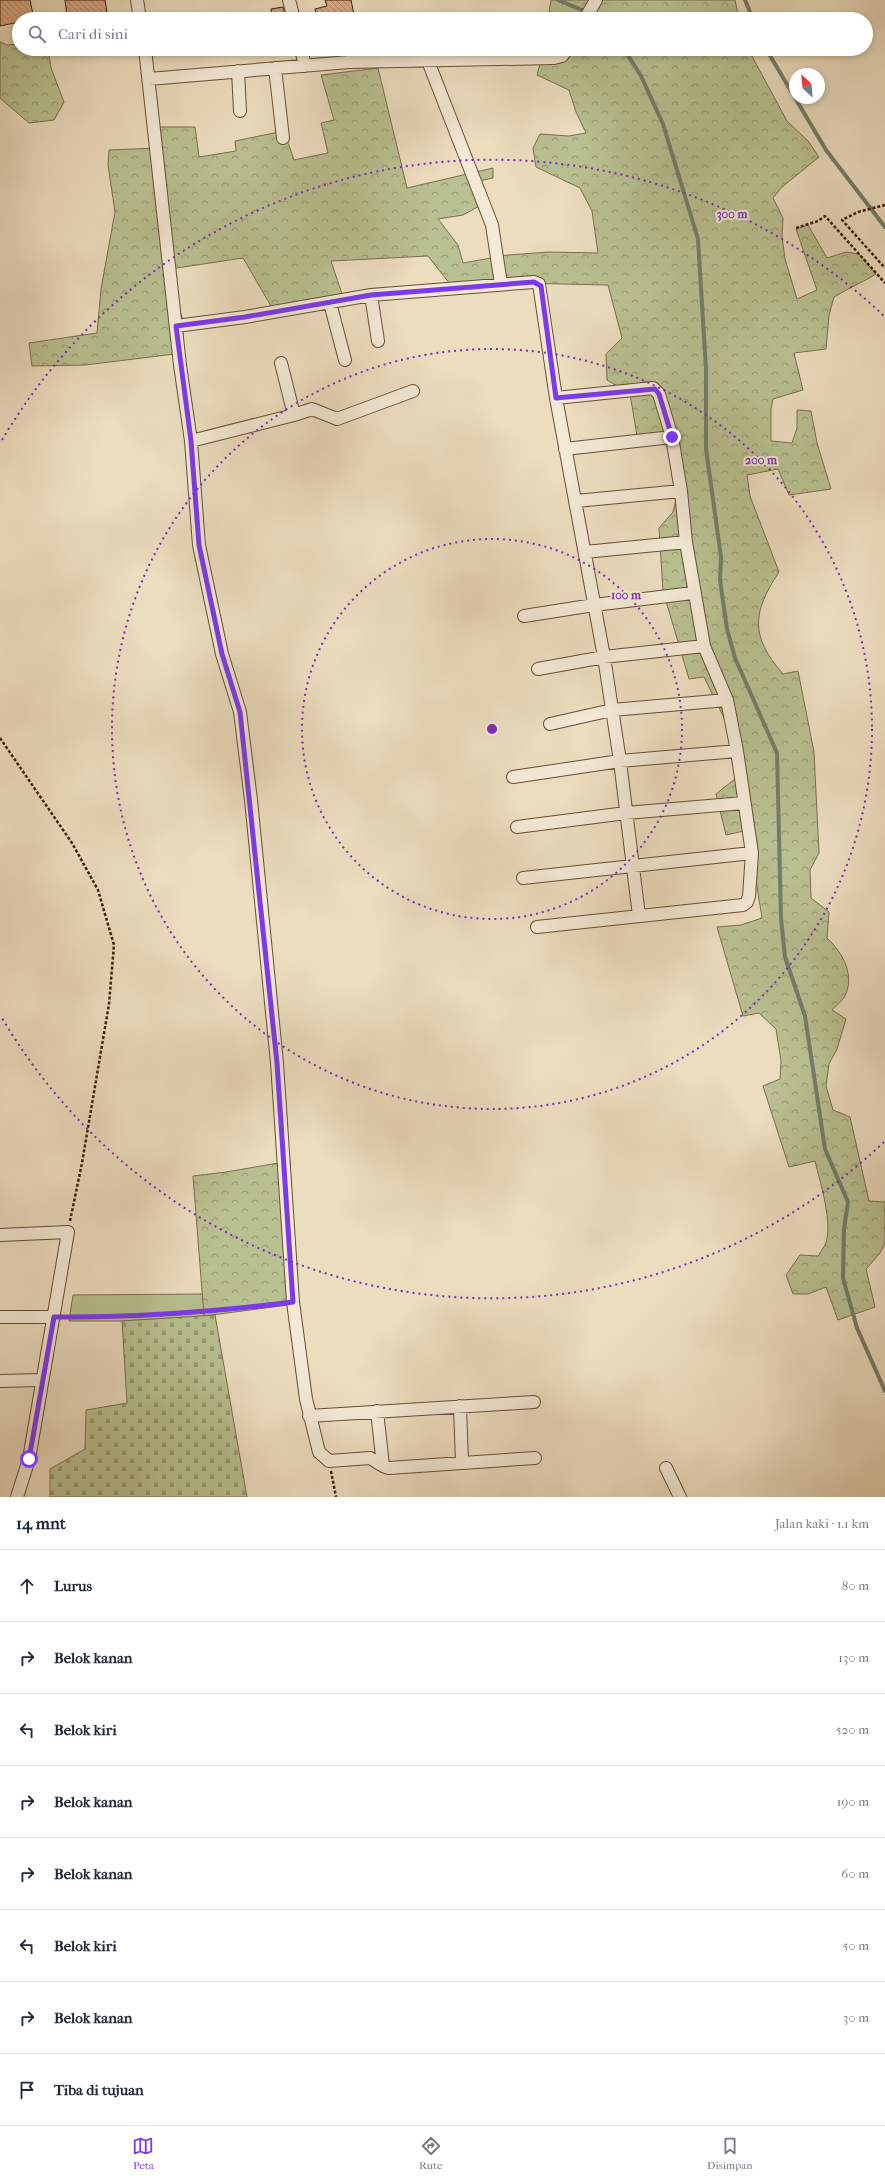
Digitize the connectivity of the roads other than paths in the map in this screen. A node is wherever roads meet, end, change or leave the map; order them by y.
1 (138, 0) edge
2 (289, 0) edge
3 (596, 0) edge
4 (139, 12) edge
5 (292, 12) edge
6 (589, 12) edge
7 (146, 56) edge
8 (303, 56) edge
9 (562, 56) edge
10 (428, 61) junction
11 (305, 66) junction
12 (275, 68) junction
13 (238, 71) junction
14 (149, 79) junction
15 (240, 111) dead end
16 (283, 138) dead end
17 (501, 284) junction
18 (371, 295) junction
19 (330, 303) junction
20 (176, 326) junction
21 (378, 341) dead end
22 (345, 360) dead end
23 (281, 363) dead end
24 (414, 391) dead end
25 (556, 398) junction
26 (294, 415) junction
27 (672, 437) junction
28 (191, 441) junction
29 (565, 449) junction
30 (681, 491) junction
31 (576, 502) junction
32 (686, 542) junction
33 (585, 552) junction
34 (694, 593) junction
35 (594, 605) junction
36 (524, 616) dead end
37 (704, 646) junction
38 (604, 658) junction
39 (538, 669) dead end
40 (727, 700) junction
41 (612, 710) junction
42 (550, 724) dead end
43 (737, 751) junction
44 (620, 761) junction
45 (513, 777) dead end
46 (744, 803) junction
47 (626, 813) junction
48 (517, 827) dead end
49 (752, 853) junction
50 (632, 865) junction
51 (523, 878) dead end
52 (639, 916) junction
53 (537, 927) dead end
54 (0, 1236) edge
55 (0, 1317) edge
56 (54, 1317) junction
57 (41, 1380) junction
58 (0, 1381) edge
59 (534, 1402) dead end
60 (460, 1406) junction
61 (377, 1411) junction
62 (309, 1416) junction
63 (535, 1458) dead end
64 (462, 1463) junction
65 (383, 1466) junction
66 (666, 1468) dead end
67 (17, 1497) edge
68 (680, 1497) edge

1 - 4 street
2 - 5 street
3 - 6 street
7 - 14 street
8 - 11 street
9 - 10 street
10 - 11 street
10 - 17 street
11 - 12 street
12 - 13 street
12 - 16 street
13 - 14 street
13 - 15 street
14 - 20 street
17 - 18 street
17 - 25 street
18 - 19 street
18 - 21 street
19 - 20 street
19 - 22 street
20 - 28 street
23 - 26 street
24 - 26 street
25 - 27 street
25 - 29 street
26 - 28 street
27 - 29 street
27 - 30 street
28 - 62 street
29 - 31 street
30 - 31 street
30 - 32 street
31 - 33 street
32 - 33 street
32 - 34 street
33 - 35 street
34 - 35 street
34 - 37 street
35 - 36 street
35 - 38 street
37 - 38 street
37 - 40 street
38 - 39 street
38 - 41 street
40 - 41 street
40 - 43 street
41 - 42 street
41 - 44 street
43 - 44 street
43 - 46 street
44 - 45 street
44 - 47 street
46 - 47 street
46 - 49 street
47 - 48 street
47 - 50 street
49 - 50 street
49 - 52 street
50 - 51 street
50 - 52 street
52 - 53 street
54 - 56 street
55 - 56 street
56 - 57 street
57 - 58 street
57 - 67 street
59 - 60 street
60 - 61 street
60 - 64 street
61 - 62 street
61 - 65 street
62 - 65 street
63 - 64 street
64 - 65 street
66 - 68 street

